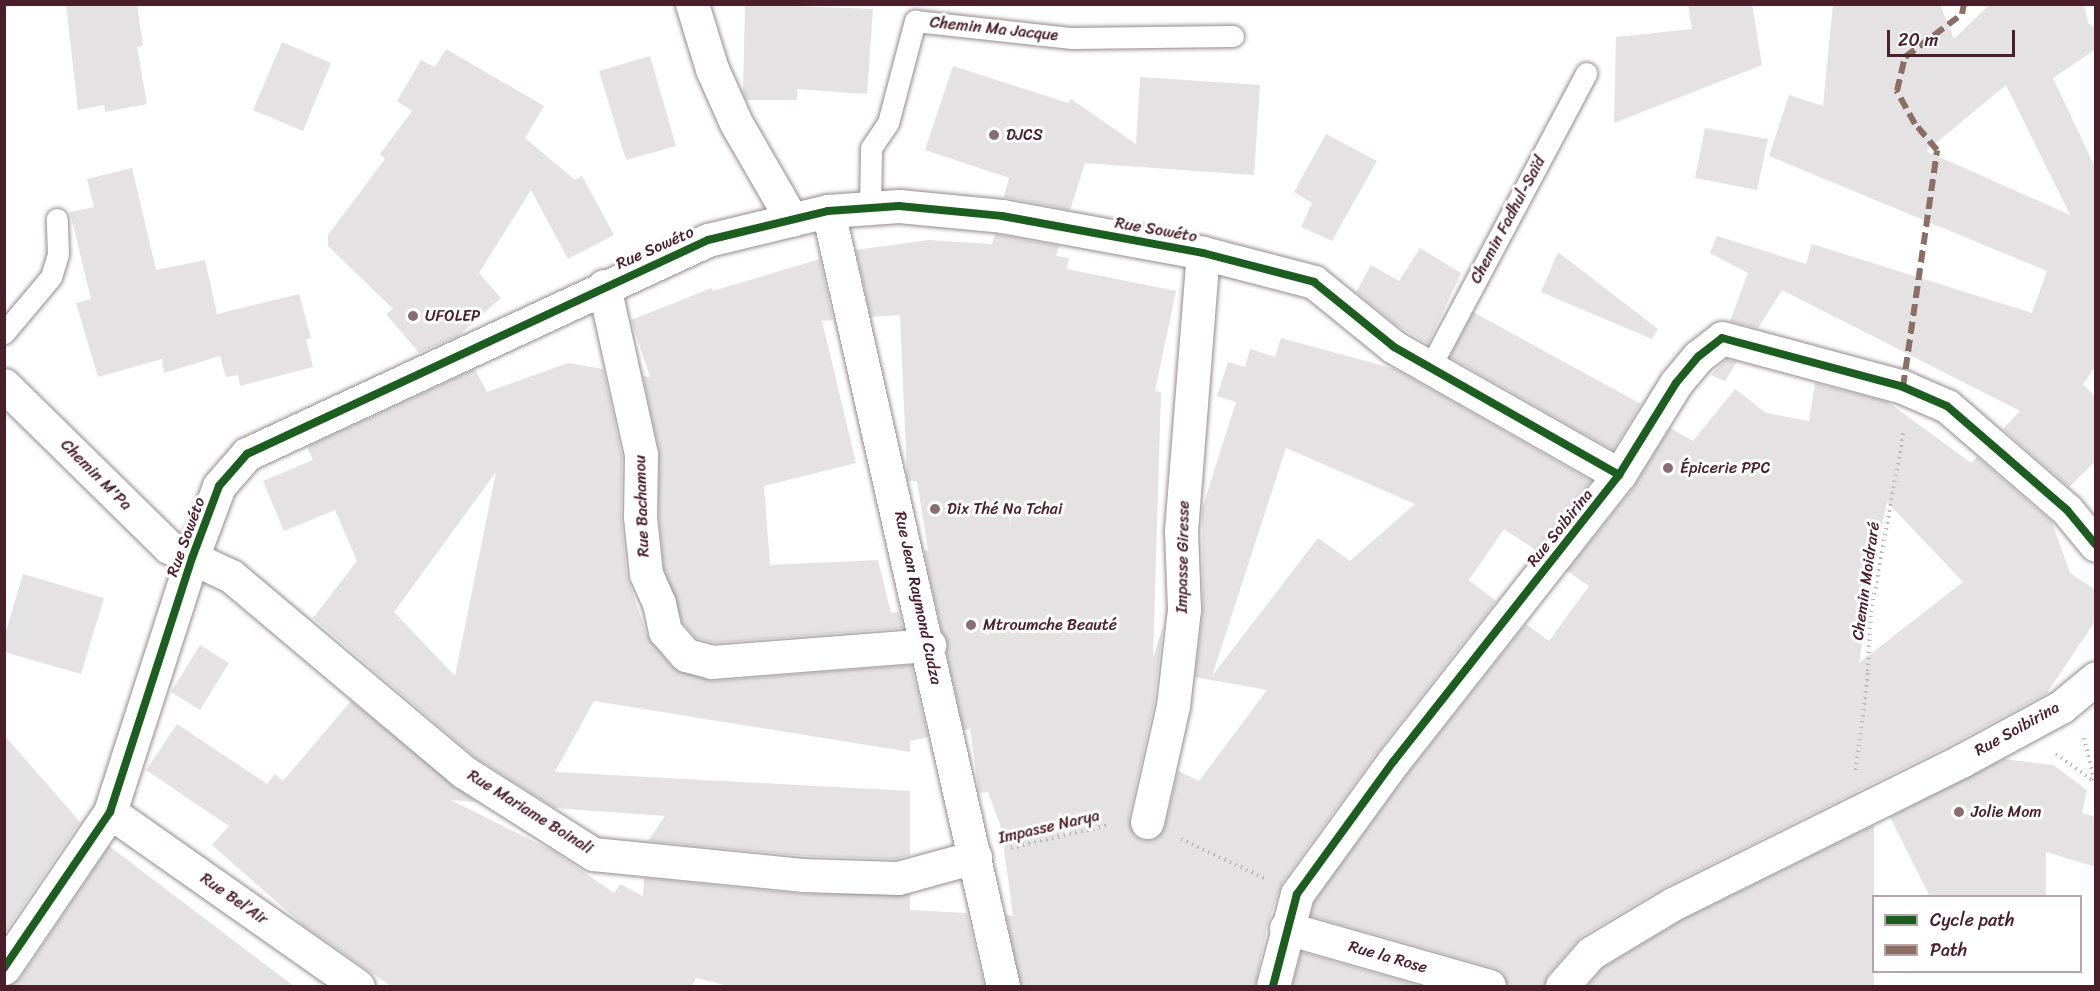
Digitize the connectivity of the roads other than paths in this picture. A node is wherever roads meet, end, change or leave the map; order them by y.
1 (692, 4) edge
2 (1233, 36) dead end
3 (1586, 73) dead end
4 (870, 208) junction
5 (828, 211) junction
6 (57, 219) dead end
7 (792, 220) junction
8 (1203, 253) junction
9 (604, 286) junction
10 (4, 333) edge
11 (1430, 367) junction
12 (4, 385) edge
13 (1619, 476) junction
14 (2096, 544) edge
15 (192, 558) junction
16 (929, 645) junction
17 (2096, 678) edge
18 (110, 812) junction
19 (1138, 821) road end
20 (975, 857) junction
21 (1286, 928) junction
22 (4, 968) edge
23 (358, 987) edge
24 (1003, 987) edge
25 (1274, 987) edge
26 (1489, 987) edge
27 (1562, 987) edge

1 - 7 street
2 - 4 lane, Chemin Ma Jacque
3 - 11 lane, Chemin Fadhul-Saïd
4 - 5 street, Rue Sowéto
4 - 8 street, Rue Sowéto
5 - 7 street, Rue Sowéto
5 - 16 street, Rue Jean Raymond Cudza
6 - 10 lane
7 - 9 street, Rue Sowéto
8 - 11 street, Rue Sowéto
8 - 19 street, Impasse Giresse
9 - 15 street, Rue Sowéto
9 - 16 street, Rue Bachamou
11 - 13 street, Rue Sowéto
12 - 15 street, Chemin M'Pa
13 - 14 street, Rue Soibirina
13 - 21 street, Rue Soibirina
15 - 18 street, Rue Sowéto
15 - 20 street, Rue Mariame Boinali
16 - 20 street, Rue Jean Raymond Cudza
17 - 27 street, Rue Soibirina
18 - 22 street, Rue Sowéto
18 - 23 street, Rue Bel’Air
20 - 24 street, Rue Jean Raymond Cudza
21 - 25 street, Rue Soibirina
21 - 26 street, Rue la Rose

